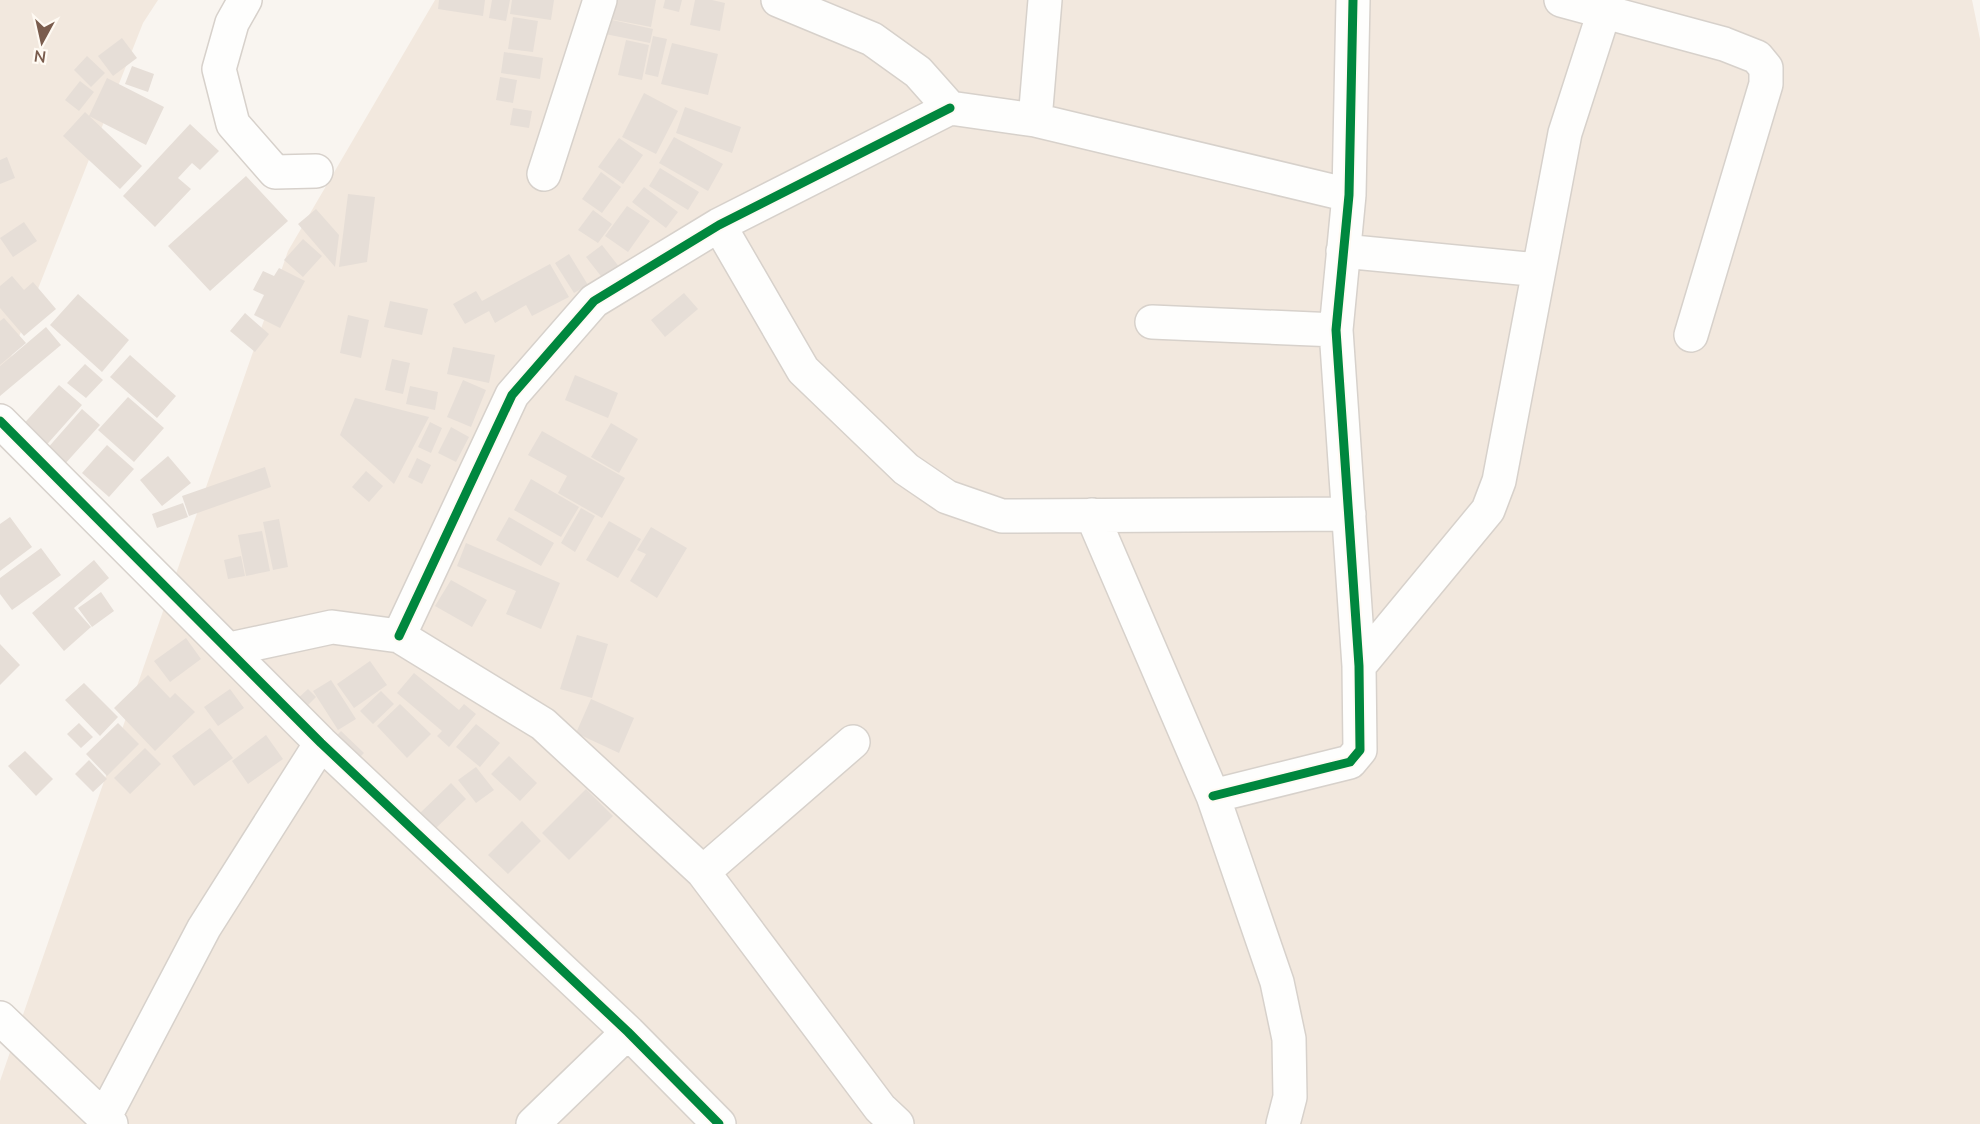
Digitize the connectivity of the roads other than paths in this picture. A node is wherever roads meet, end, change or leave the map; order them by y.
1 (245, 0) edge
2 (600, 0) edge
3 (778, 0) edge
4 (1046, 0) edge
5 (1353, 0) edge
6 (1561, 0) edge
7 (1604, 12) junction
8 (950, 108) junction
9 (1035, 120) junction
10 (316, 171) dead end
11 (544, 174) dead end
12 (1348, 195) junction
13 (719, 225) junction
14 (1343, 251) junction
15 (1539, 270) junction
16 (1152, 322) dead end
17 (1336, 330) junction
18 (1691, 335) dead end
19 (0, 421) edge
20 (1349, 514) junction
21 (1092, 515) junction
22 (399, 636) junction
23 (230, 649) junction
24 (1359, 666) junction
25 (853, 742) dead end
26 (321, 743) junction
27 (1213, 796) junction
28 (703, 872) junction
29 (0, 1018) edge
30 (628, 1032) junction
31 (108, 1121) edge
32 (533, 1124) edge
33 (719, 1124) edge
34 (897, 1124) edge
35 (1282, 1124) edge

1 - 10 street
2 - 11 street
3 - 8 street
4 - 9 street
5 - 12 street
6 - 7 street
7 - 15 street
7 - 18 street
8 - 9 street
8 - 13 street
9 - 12 street
12 - 14 street
13 - 21 street
13 - 22 street
14 - 15 street
14 - 17 street
15 - 24 street
16 - 17 street
17 - 20 street
19 - 23 street
20 - 21 street
20 - 24 street
21 - 27 street
22 - 23 street
22 - 28 street
23 - 26 street
24 - 27 street
25 - 28 street
26 - 30 street
26 - 31 street
27 - 35 street
28 - 34 street
29 - 31 street
30 - 32 street
30 - 33 street

